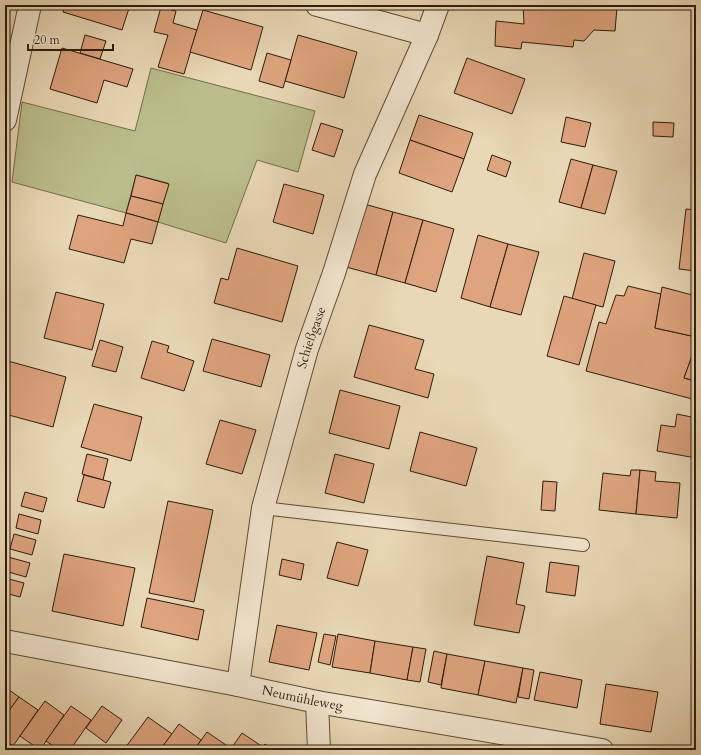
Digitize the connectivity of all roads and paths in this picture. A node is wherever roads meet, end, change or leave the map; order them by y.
1 (30, 5) edge
2 (317, 5) edge
3 (438, 5) edge
4 (427, 35) junction
5 (5, 120) edge
6 (263, 508) junction
7 (583, 545) dead end
8 (5, 641) edge
9 (238, 685) junction
10 (317, 702) junction
11 (319, 750) edge
12 (602, 750) edge

1 - 5 street
2 - 4 street
3 - 4 street, Schießgasse
4 - 6 street, Schießgasse
6 - 7 lane
6 - 9 street, Schießgasse
8 - 9 street, Neumühleweg
9 - 10 street, Neumühleweg
10 - 11 street
10 - 12 street, Neumühleweg

